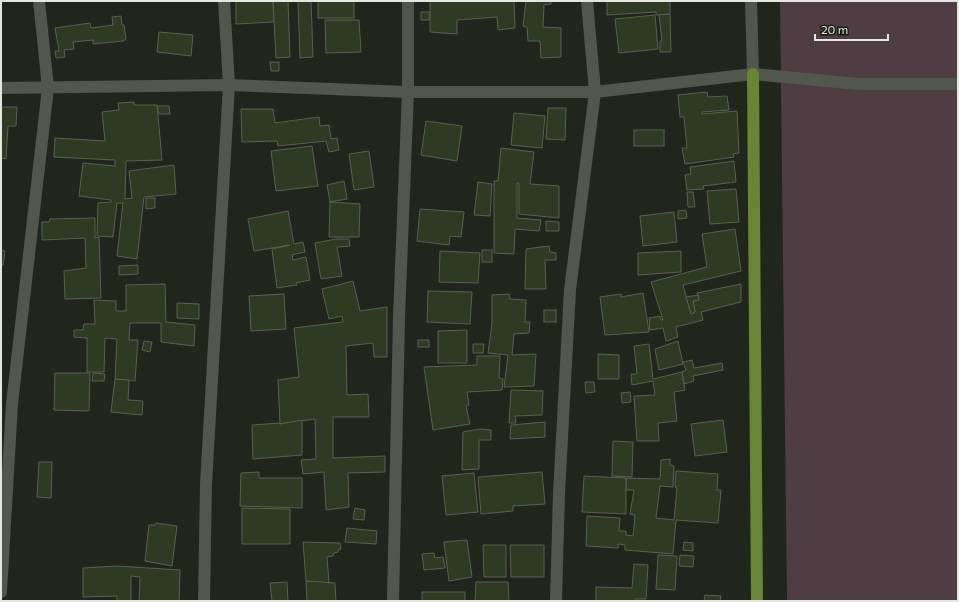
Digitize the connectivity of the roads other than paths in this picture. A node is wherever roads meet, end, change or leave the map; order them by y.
1 (39, 1) edge
2 (224, 1) edge
3 (408, 1) edge
4 (587, 1) edge
5 (751, 1) edge
6 (753, 74) junction
7 (958, 84) edge
8 (229, 85) junction
9 (1, 88) edge
10 (48, 88) junction
11 (408, 92) junction
12 (595, 92) junction
13 (1, 592) edge
14 (204, 601) edge
15 (393, 601) edge
16 (556, 601) edge
17 (758, 601) edge

1 - 10 street
2 - 8 street
3 - 11 street
4 - 12 street
5 - 6 street
6 - 7 street
6 - 12 street
6 - 17 main road
8 - 10 street
8 - 11 street
8 - 14 street
9 - 10 street
10 - 13 street
11 - 12 street
11 - 15 street
12 - 16 street

